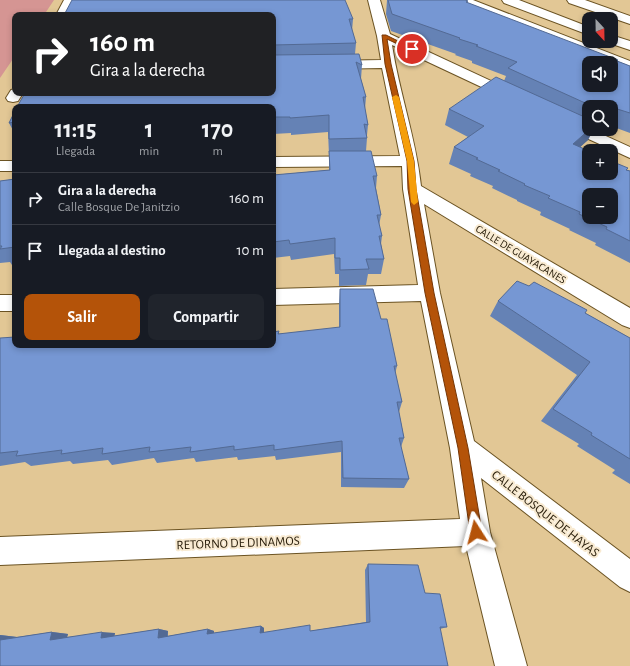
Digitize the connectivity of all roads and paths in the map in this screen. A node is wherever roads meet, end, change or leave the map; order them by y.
1 (74, 0) edge
2 (374, 0) edge
3 (462, 0) edge
4 (508, 0) edge
5 (538, 0) edge
6 (574, 0) edge
7 (600, 0) edge
8 (64, 12) edge
9 (609, 12) joint
10 (618, 15) edge
11 (582, 16) edge
12 (630, 20) edge
13 (582, 28) edge
14 (618, 30) edge
15 (630, 34) edge
16 (384, 36) junction
17 (618, 42) edge
18 (630, 46) edge
19 (388, 64) junction
20 (276, 66) edge
21 (630, 66) edge
22 (525, 103) edge
23 (553, 116) edge
24 (630, 153) edge
25 (410, 161) junction
26 (276, 162) edge
27 (0, 166) edge
28 (12, 166) edge
29 (412, 189) junction
30 (430, 293) junction
31 (276, 297) edge
32 (0, 303) edge
33 (12, 303) edge
34 (630, 319) edge
35 (463, 448) junction
36 (476, 532) junction
37 (0, 551) edge
38 (630, 577) edge
39 (511, 666) edge

1 - 8 street
2 - 16 street
3 - 21 street
4 - 13 street
5 - 11 street
6 - 9 street
7 - 9 street
10 - 12 street
14 - 15 street
16 - 19 street
16 - 22 street
17 - 18 street
19 - 20 street
19 - 25 street
23 - 24 street
25 - 26 street
25 - 29 street
27 - 28 street
29 - 30 street
29 - 34 street, CALLE DE GUAYACANES
30 - 31 street
30 - 35 street
32 - 33 street
35 - 36 street
35 - 38 street, CALLE BOSQUE DE HAYAS
36 - 37 street, RETORNO DE DINAMOS
36 - 39 street

